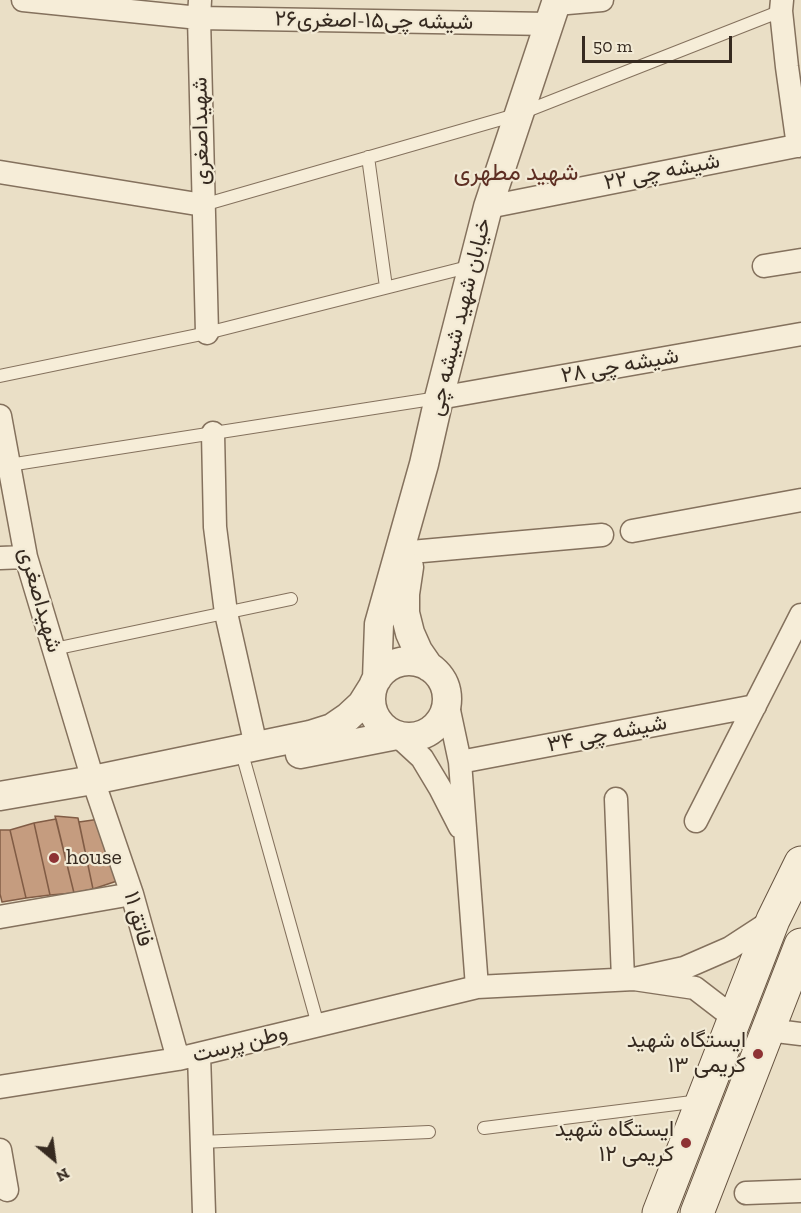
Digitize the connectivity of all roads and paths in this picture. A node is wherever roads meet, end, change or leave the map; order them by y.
1 (23, 0) edge
2 (602, 0) edge
3 (782, 5) edge
4 (199, 9) edge
5 (554, 9) edge
6 (519, 114) junction
7 (800, 145) edge
8 (368, 157) junction
9 (0, 172) edge
10 (203, 205) junction
11 (488, 207) junction
12 (801, 260) edge
13 (473, 265) junction
14 (764, 266) dead end
15 (386, 287) junction
16 (207, 333) junction
17 (801, 334) edge
18 (0, 376) edge
19 (439, 398) junction
20 (0, 416) edge
21 (213, 433) junction
22 (424, 464) junction
23 (9, 465) junction
24 (801, 500) edge
25 (633, 531) dead end
26 (602, 535) dead end
27 (411, 552) junction
28 (26, 557) junction
29 (0, 558) edge
30 (291, 599) dead end
31 (226, 613) junction
32 (801, 615) edge
33 (54, 649) junction
34 (429, 667) junction
35 (375, 683) junction
36 (447, 701) junction
37 (755, 706) junction
38 (398, 735) junction
39 (250, 755) junction
40 (460, 762) junction
41 (93, 780) junction
42 (0, 796) edge
43 (616, 799) dead end
44 (696, 821) dead end
45 (465, 837) junction
46 (801, 863) edge
47 (132, 894) junction
48 (0, 917) edge
49 (773, 920) junction
50 (801, 945) edge
51 (628, 979) junction
52 (477, 987) junction
53 (734, 1018) junction
54 (318, 1026) junction
55 (768, 1030) junction
56 (801, 1034) edge
57 (188, 1057) junction
58 (0, 1087) edge
59 (702, 1101) junction
60 (484, 1128) dead end
61 (429, 1132) dead end
62 (201, 1142) junction
63 (0, 1150) edge
64 (7, 1190) dead end
65 (801, 1191) edge
66 (746, 1193) dead end
67 (204, 1213) edge
68 (659, 1213) edge
69 (697, 1213) edge

1 - 4 street, شیشه چی۱۵-اصغری۲۶
2 - 5 street, شیشه چی۱۵-اصغری۲۶
3 - 6 lane
3 - 7 street
4 - 5 street, شیشه چی۱۵-اصغری۲۶
4 - 10 street, شهیداصغری
5 - 6 street, خیابان شهید شیشه چی
6 - 8 lane
6 - 11 street, خیابان شهید شیشه چی
7 - 11 street, شیشه چی ۲۲
8 - 10 lane
8 - 15 lane
9 - 10 street
10 - 16 street, شهیداصغری
11 - 13 street, خیابان شهید شیشه چی
12 - 14 street
13 - 15 lane
13 - 19 street, خیابان شهید شیشه چی
15 - 16 lane
16 - 18 lane
17 - 19 street, شیشه چی ۲۸
19 - 21 lane
19 - 22 street, خیابان شهید شیشه چی
20 - 23 street, شهیداصغری
21 - 23 lane
21 - 31 street
22 - 27 street, خیابان شهید شیشه چی
22 - 35 street, خیابان شهید شیشه چی
23 - 28 street, شهیداصغری
24 - 25 street
26 - 27 street
27 - 34 street, خیابان شهید شیشه چی
28 - 29 street
28 - 33 street, شهیداصغری
30 - 31 lane
31 - 33 lane
31 - 39 street
32 - 37 street
33 - 41 street, شهیداصغری
34 - 35 street
34 - 36 street
35 - 38 street
35 - 39 street
36 - 38 street
36 - 40 street
37 - 40 street, شیشه چی ۳۴
37 - 44 street
38 - 39 street
38 - 45 street
39 - 41 street
39 - 54 lane
40 - 45 street
41 - 42 street
41 - 47 street, فاتق ۱۱
43 - 51 street
45 - 52 street
46 - 49 main road
47 - 48 street
47 - 57 street, فاتق ۱۱
49 - 51 street
49 - 53 main road
50 - 55 main road
51 - 52 street, وطن پرست
51 - 53 street
52 - 54 street, وطن پرست
53 - 59 main road
54 - 57 street, وطن پرست
55 - 56 street
55 - 69 main road
57 - 58 street, وطن پرست
57 - 62 street, فاتق ۱۱
59 - 60 lane
59 - 68 main road
61 - 62 lane
62 - 67 street, فاتق ۱۱
63 - 64 street
65 - 66 street

